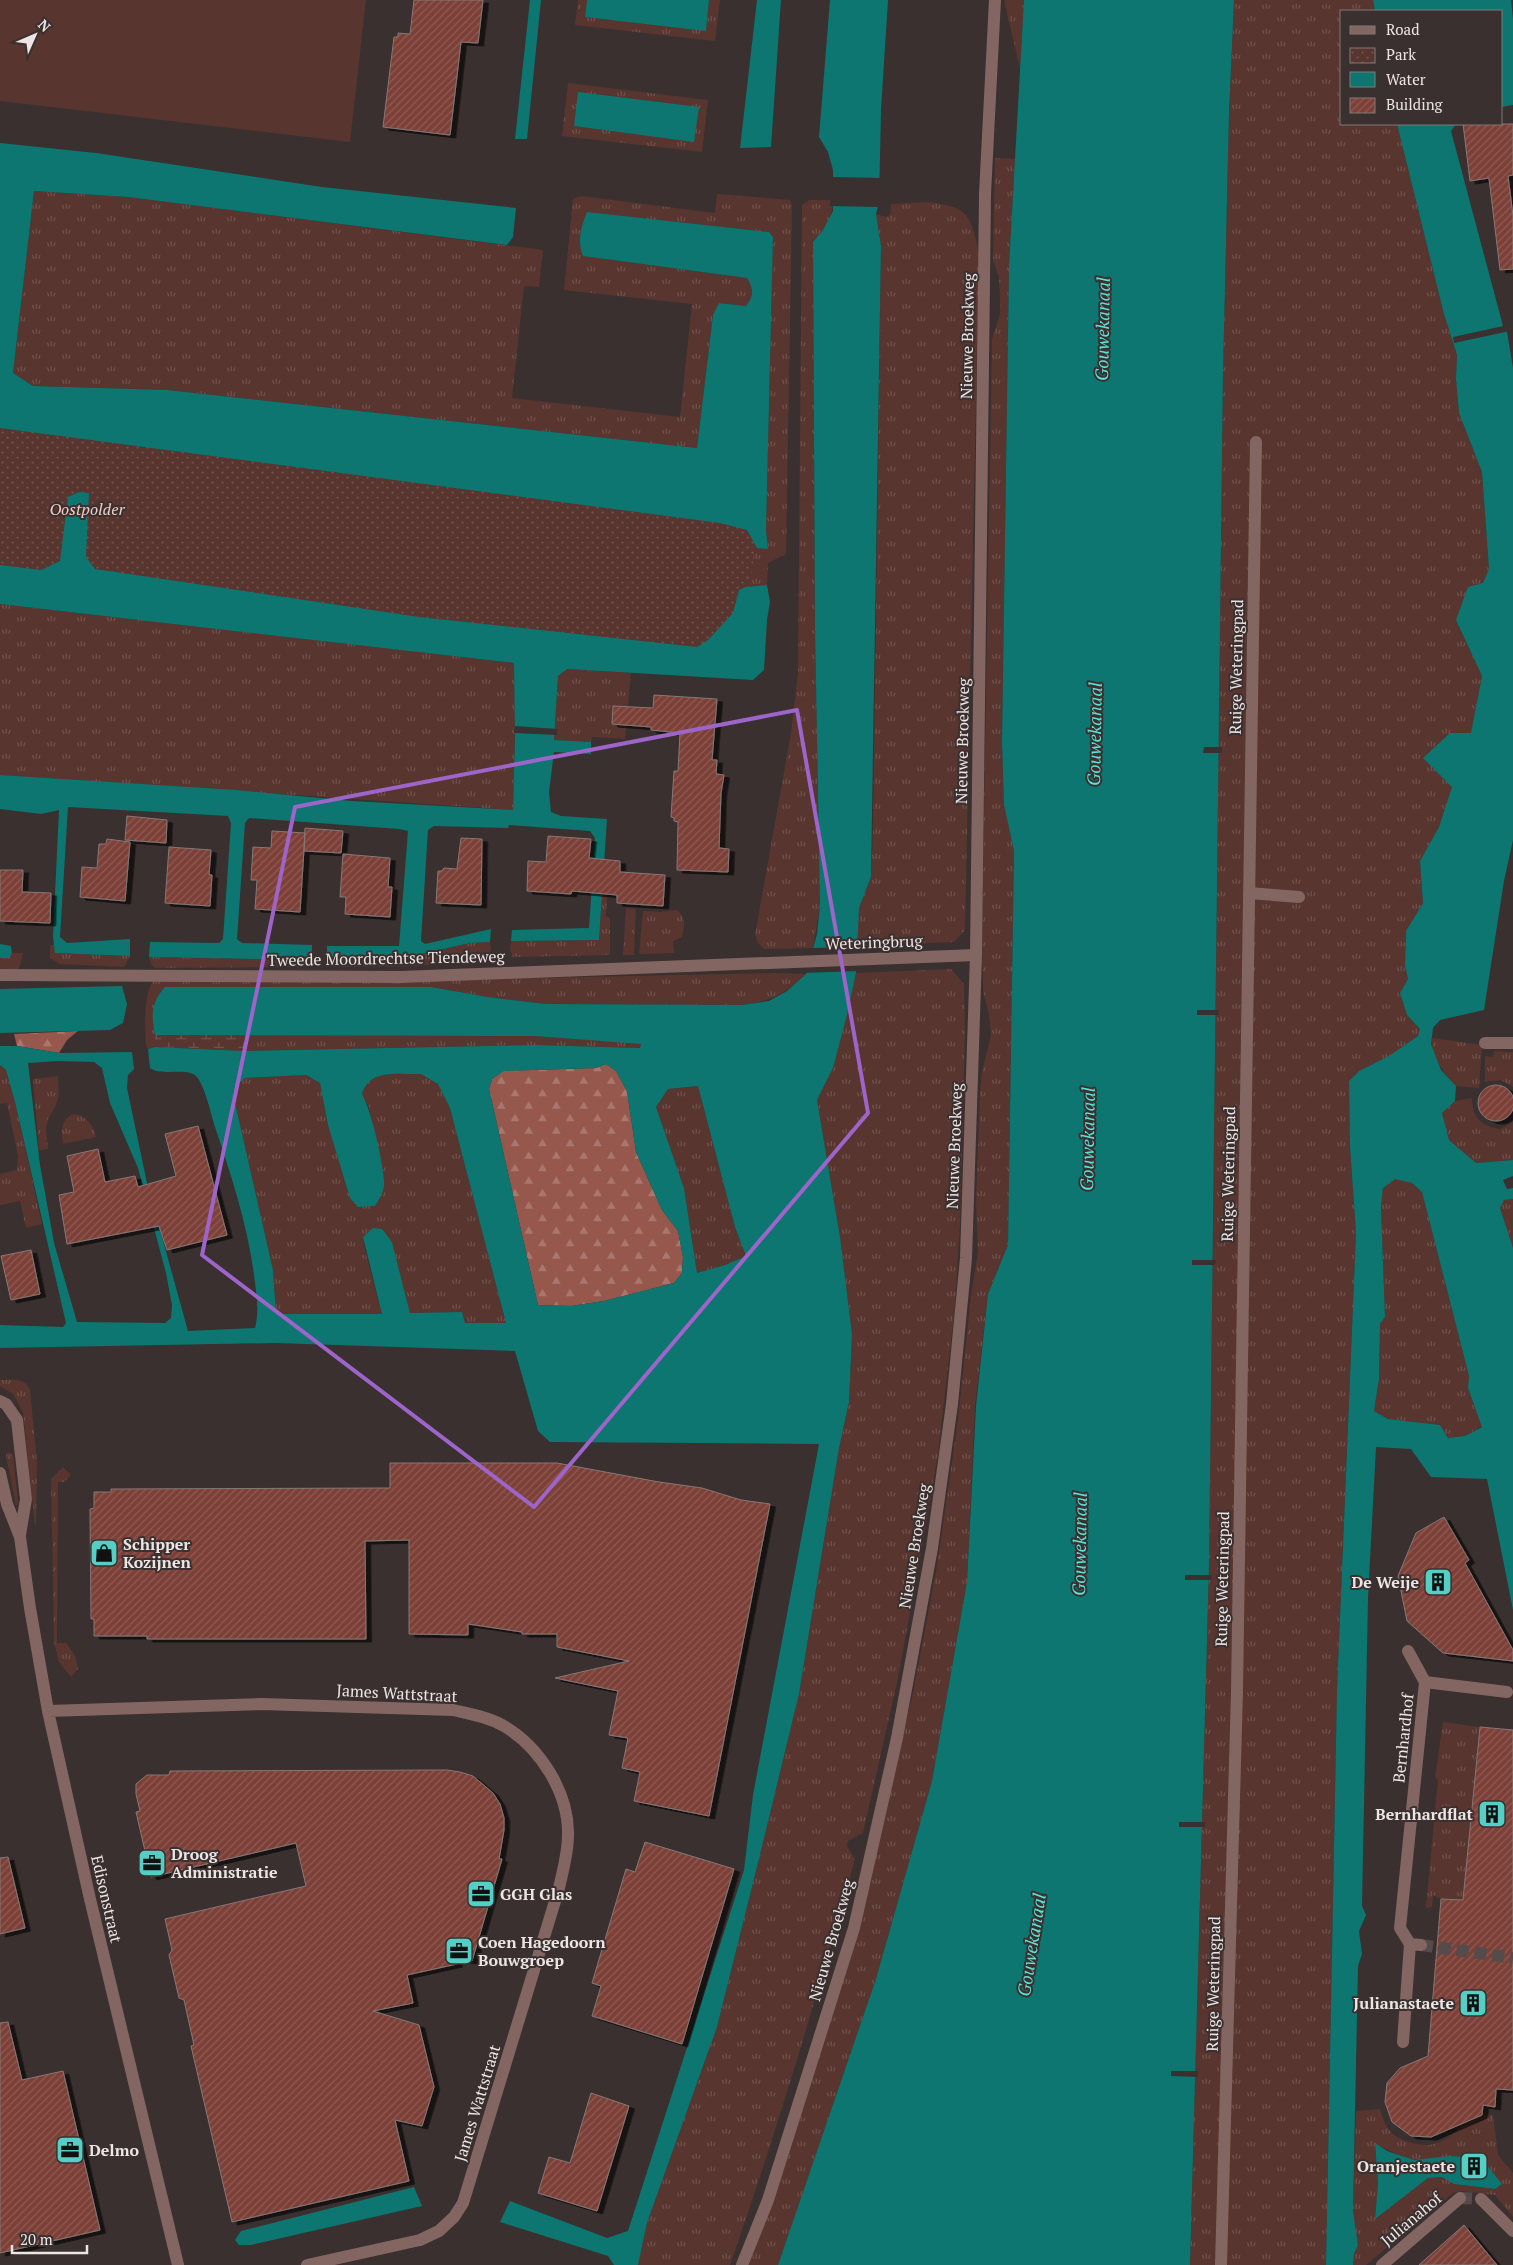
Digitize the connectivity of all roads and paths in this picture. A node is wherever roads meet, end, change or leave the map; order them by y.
1 (995, 0) edge
2 (1256, 442) dead end
3 (1249, 893) junction
4 (1299, 897) dead end
5 (976, 955) junction
6 (772, 962) joint
7 (0, 975) edge
8 (1485, 1043) dead end
9 (1513, 1043) edge
10 (0, 1401) edge
11 (0, 1473) edge
12 (20, 1536) junction
13 (1408, 1650) dead end
14 (1425, 1682) junction
15 (1507, 1692) dead end
16 (48, 1711) junction
17 (1402, 2042) dead end
18 (1460, 2198) tunnel mouth
19 (1480, 2199) tunnel mouth
20 (1513, 2231) edge
21 (178, 2265) edge
22 (307, 2265) edge
23 (742, 2265) edge
24 (1221, 2265) edge
25 (1382, 2265) edge

1 - 5 street, Nieuwe Broekweg
2 - 3 street, Ruige Weteringpad
3 - 4 street
3 - 24 street, Ruige Weteringpad
5 - 6 street, Weteringbrug
5 - 23 street, Nieuwe Broekweg
6 - 7 street, Tweede Moordrechtse Tiendeweg
8 - 9 street
10 - 12 street, Edisonstraat
11 - 12 street, Edisonstraat
12 - 16 street, Edisonstraat
13 - 14 street, Bernhardhof
14 - 15 street, Bernhardhof
14 - 17 street, Bernhardhof
16 - 21 street, Edisonstraat
16 - 22 street, James Wattstraat
18 - 25 street, Julianahof
19 - 20 street

